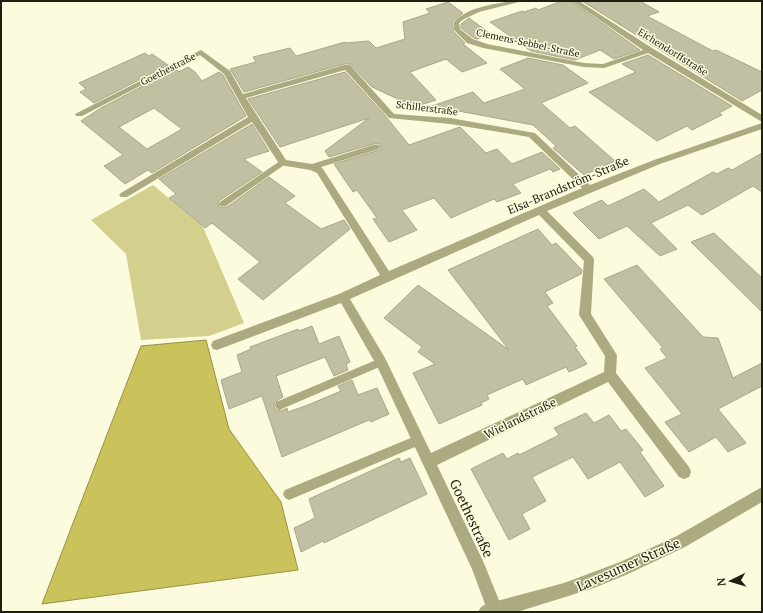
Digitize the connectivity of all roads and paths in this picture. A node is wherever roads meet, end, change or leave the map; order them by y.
1 (520, 1) edge
2 (575, 1) edge
3 (649, 50) junction
4 (241, 97) junction
5 (79, 114) dead end
6 (252, 118) junction
7 (762, 119) edge
8 (762, 126) edge
9 (376, 147) dead end
10 (283, 163) junction
11 (312, 167) junction
12 (590, 189) junction
13 (124, 195) dead end
14 (223, 204) dead end
15 (540, 210) junction
16 (387, 277) junction
17 (343, 297) junction
18 (217, 345) dead end
19 (382, 362) junction
20 (610, 375) junction
21 (280, 405) dead end
22 (418, 440) junction
23 (430, 461) junction
24 (684, 472) dead end
25 (290, 494) dead end
26 (762, 494) edge
27 (491, 611) edge

1 - 3 street, Clemens-Sebbel-Straße
2 - 3 street, Eichendorffstraße
3 - 7 street, Eichendorffstraße
4 - 5 street, Goethestraße
4 - 6 street, Goethestraße
4 - 12 street, Schillerstraße
6 - 10 street, Goethestraße
6 - 13 street
8 - 12 street, Elsa-Brandström-Straße
9 - 11 street
10 - 11 street
10 - 14 lane
11 - 16 street
12 - 15 street, Elsa-Brandström-Straße
15 - 16 street, Elsa-Brandström-Straße
15 - 20 street
16 - 17 street
17 - 18 street
17 - 19 street, Goethestraße
19 - 21 lane
19 - 22 street, Goethestraße
20 - 23 street, Wielandstraße
20 - 24 street
22 - 23 street, Goethestraße
22 - 25 lane
23 - 27 street, Goethestraße
26 - 27 street, Lavesumer Straße

